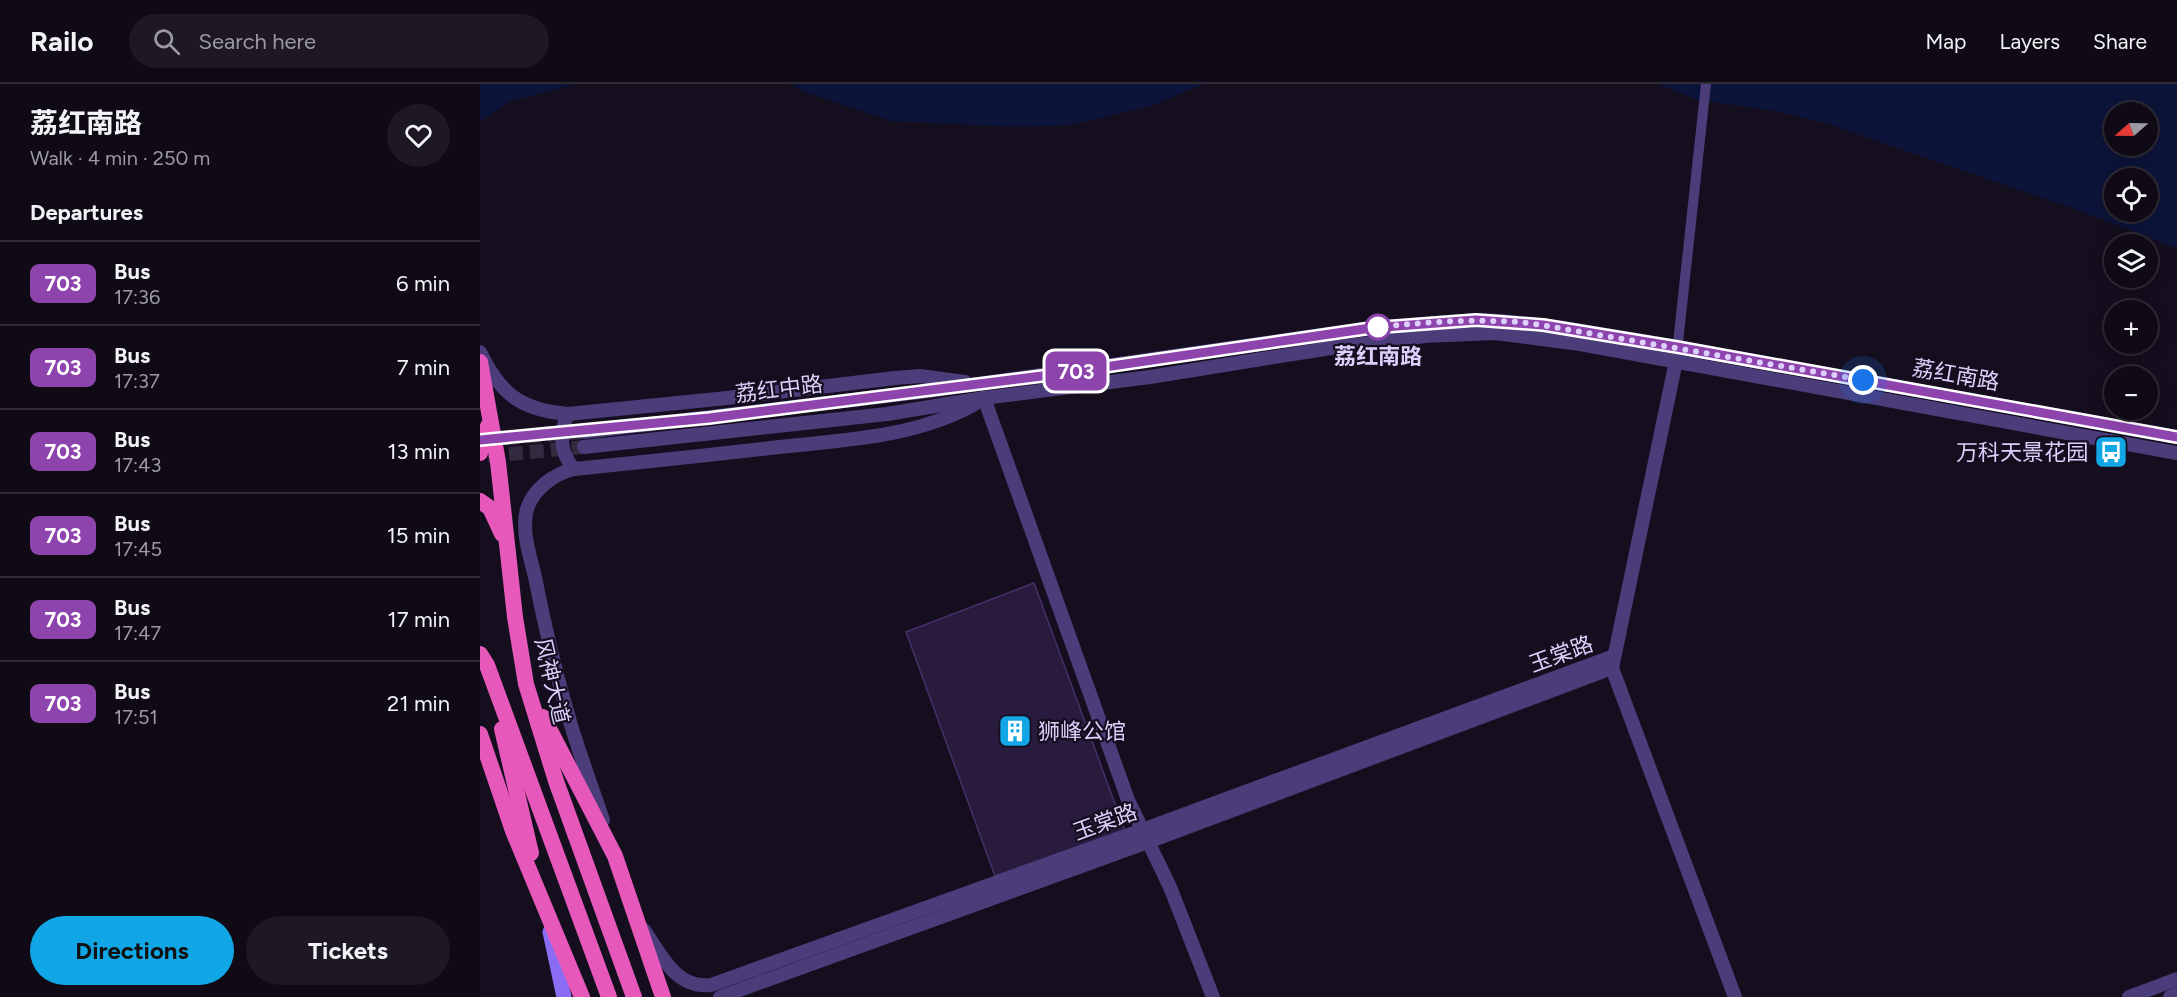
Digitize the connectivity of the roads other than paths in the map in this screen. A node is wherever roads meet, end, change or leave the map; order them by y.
1 (1706, 84) edge
2 (480, 352) edge
3 (1676, 354) junction
4 (480, 362) edge
5 (979, 384) junction
6 (984, 398) junction
7 (568, 414) junction
8 (491, 417) junction
9 (584, 432) tunnel mouth
10 (2177, 437) edge
11 (585, 447) tunnel mouth
12 (480, 453) edge
13 (2177, 453) edge
14 (574, 469) junction
15 (480, 501) edge
16 (508, 546) junction
17 (480, 641) edge
18 (483, 659) edge
19 (1613, 662) junction
20 (526, 684) junction
21 (480, 735) edge
22 (1145, 836) junction
23 (615, 856) junction
24 (544, 906) junction
25 (635, 916) junction
26 (2177, 979) edge
27 (2177, 994) edge
28 (564, 997) edge
29 (582, 997) edge
30 (609, 997) edge
31 (634, 997) edge
32 (663, 997) edge
33 (720, 997) edge
34 (1213, 997) edge
35 (1735, 997) edge
36 (2129, 997) edge
37 (2170, 997) edge

1 - 3 street
2 - 7 street
3 - 5 street, 荔红南路
3 - 6 street, 荔红南路
3 - 10 street, 荔红南路
3 - 13 street, 荔红南路
3 - 19 street
4 - 8 highway, 风神大道
5 - 7 street
5 - 9 street, 荔红中路
6 - 11 street, 荔红中路
6 - 14 street
6 - 22 street
7 - 14 street
8 - 12 highway
8 - 16 highway, 风神大道
14 - 23 street
15 - 16 highway
16 - 20 highway, 风神大道
17 - 18 highway
18 - 24 highway
18 - 30 highway
19 - 22 street, 玉棠路
19 - 35 street
20 - 23 highway
20 - 31 highway, 风神大道
21 - 24 highway
22 - 25 street, 玉棠路
22 - 33 street, 玉棠路
22 - 34 street
23 - 25 highway
24 - 28 main road
24 - 29 highway
25 - 32 highway
26 - 36 street
27 - 37 street

